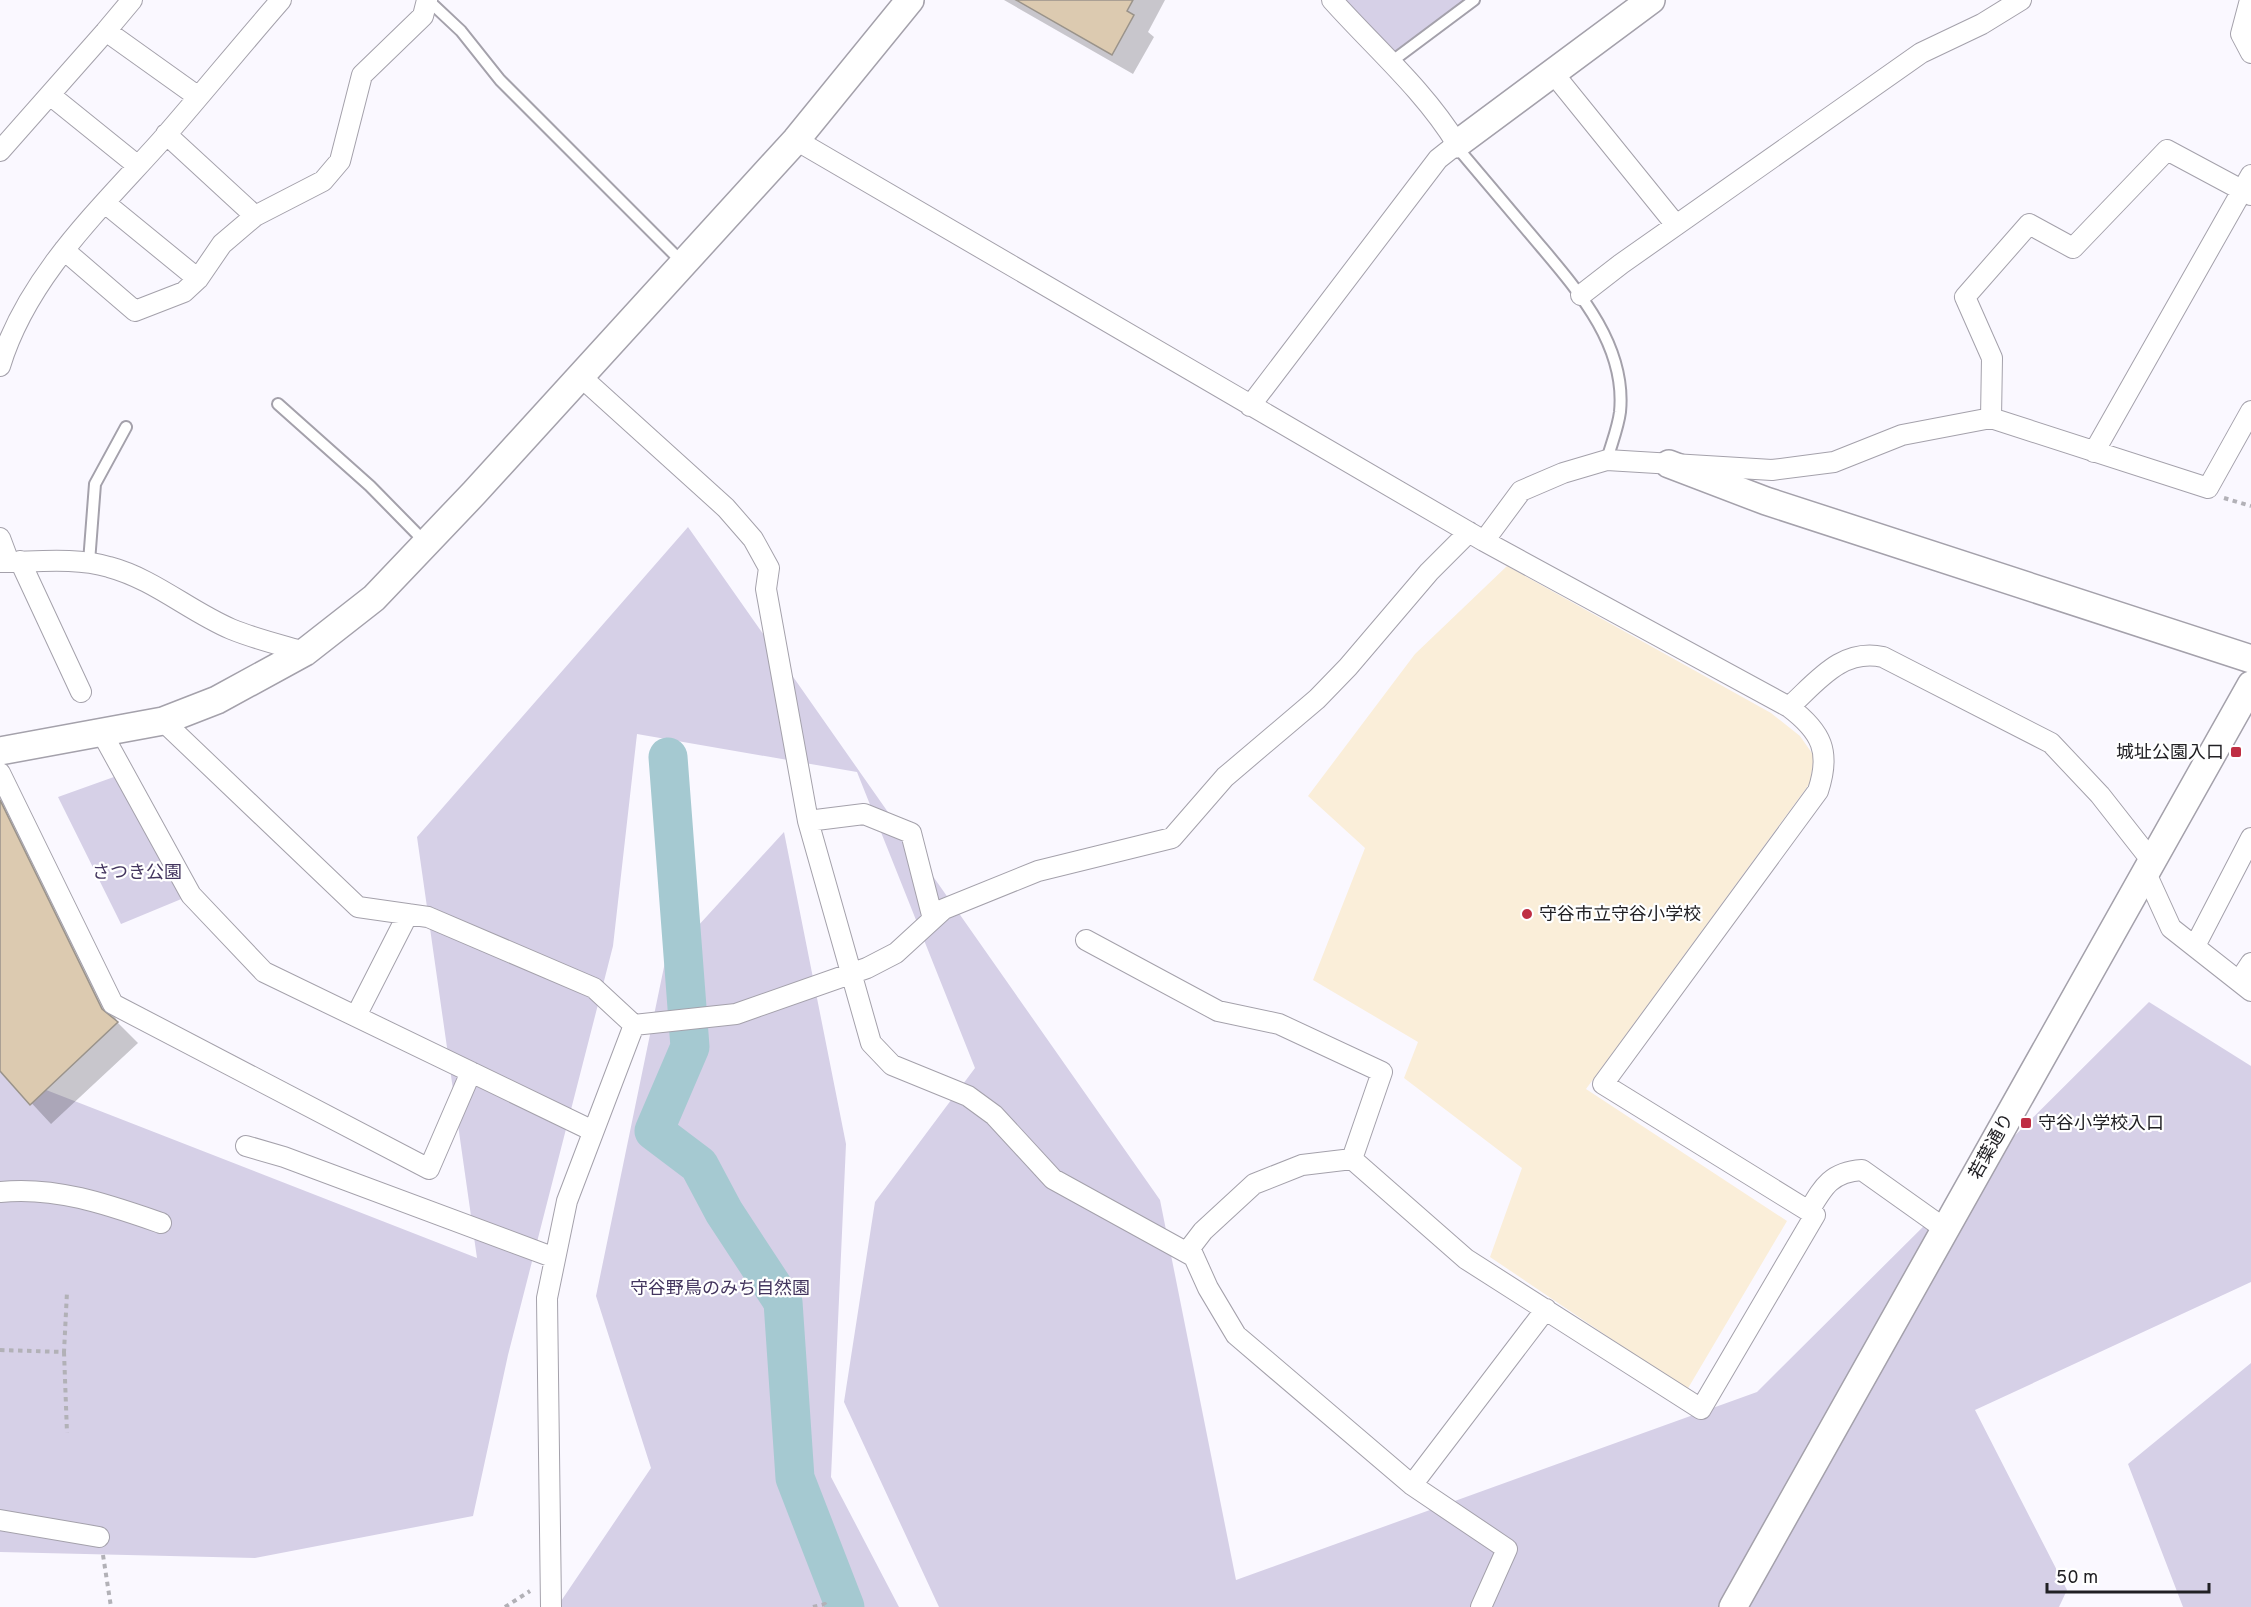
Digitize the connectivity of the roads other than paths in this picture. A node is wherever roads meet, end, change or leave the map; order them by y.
1 (132, 0) edge
2 (281, 0) edge
3 (428, 0) edge
4 (910, 0) edge
5 (1332, 0) edge
6 (1474, 0) edge
7 (1651, 0) edge
8 (2021, 0) edge
9 (2250, 0) edge
10 (106, 32) junction
11 (2251, 52) edge
12 (1390, 62) junction
13 (1553, 74) junction
14 (50, 95) junction
15 (197, 96) junction
16 (166, 135) junction
17 (796, 140) junction
18 (1457, 144) junction
19 (0, 151) edge
20 (138, 166) junction
21 (2248, 187) edge
22 (105, 203) junction
23 (255, 216) junction
24 (1676, 225) junction
25 (64, 250) junction
26 (682, 262) junction
27 (198, 279) junction
28 (1581, 295) junction
29 (0, 366) edge
30 (579, 375) junction
31 (278, 404) dead end
32 (1250, 406) junction
33 (2251, 411) edge
34 (1991, 418) junction
35 (126, 427) dead end
36 (2094, 452) junction
37 (1607, 460) junction
38 (1669, 464) junction
39 (1477, 536) junction
40 (0, 538) edge
41 (426, 543) junction
42 (10, 562) edge
43 (89, 562) junction
44 (305, 652) junction
45 (2251, 659) edge
46 (2251, 686) edge
47 (81, 692) dead end
48 (1789, 708) junction
49 (163, 721) junction
50 (103, 735) dead end
51 (0, 751) edge
52 (0, 773) edge
53 (808, 822) junction
54 (2251, 838) edge
55 (2148, 866) junction
56 (408, 914) junction
57 (933, 919) junction
58 (1086, 940) dead end
59 (2195, 946) junction
60 (2251, 963) edge
61 (851, 972) junction
62 (2245, 986) edge
63 (356, 1016) junction
64 (634, 1025) junction
65 (471, 1072) junction
66 (593, 1131) junction
67 (246, 1146) dead end
68 (1352, 1159) junction
69 (0, 1192) edge
70 (1809, 1211) junction
71 (161, 1223) dead end
72 (1945, 1228) junction
73 (1191, 1255) junction
74 (555, 1258) junction
75 (1546, 1309) junction
76 (1412, 1485) junction
77 (0, 1520) edge
78 (99, 1537) road end
79 (551, 1607) edge
80 (1481, 1607) edge
81 (1733, 1607) edge

1 - 10 street
2 - 15 street
3 - 23 street
3 - 26 lane
4 - 17 street
5 - 12 street
6 - 12 lane
7 - 13 street
8 - 24 street
9 - 11 street
10 - 14 street
10 - 15 street
12 - 18 street
13 - 18 street
13 - 24 street
14 - 19 street
14 - 20 street
15 - 16 street
16 - 20 street
16 - 23 street
17 - 26 street
17 - 32 street
18 - 28 lane
18 - 32 street
20 - 22 street
21 - 34 street
21 - 36 street
22 - 25 street
22 - 27 street
23 - 27 street
24 - 28 street
25 - 27 street
25 - 29 street
26 - 30 street
28 - 37 lane
30 - 41 street
30 - 53 street
31 - 41 lane
32 - 39 street
33 - 36 street
34 - 36 street
34 - 38 street
35 - 43 lane
37 - 38 street
37 - 39 street
38 - 45 street
39 - 48 street
39 - 57 street
40 - 42 street
41 - 44 street
42 - 43 street
42 - 47 street
43 - 44 street
44 - 49 street
46 - 55 street, 若葉通り
48 - 55 street
48 - 70 street
49 - 51 street
49 - 56 street
50 - 63 street
52 - 65 street
53 - 57 street
53 - 61 street
54 - 59 street
55 - 59 street
55 - 72 street, 若葉通り
56 - 63 street
56 - 64 street
57 - 61 street
58 - 68 street
59 - 62 street
60 - 62 street
61 - 64 street
61 - 73 street
63 - 65 street
64 - 66 street
65 - 66 street
66 - 74 street
67 - 74 street
68 - 73 street
68 - 75 street
69 - 71 street
70 - 72 street
70 - 75 street
72 - 81 street, 若葉通り
73 - 76 street
74 - 79 street
75 - 76 street
76 - 80 street
77 - 78 street

